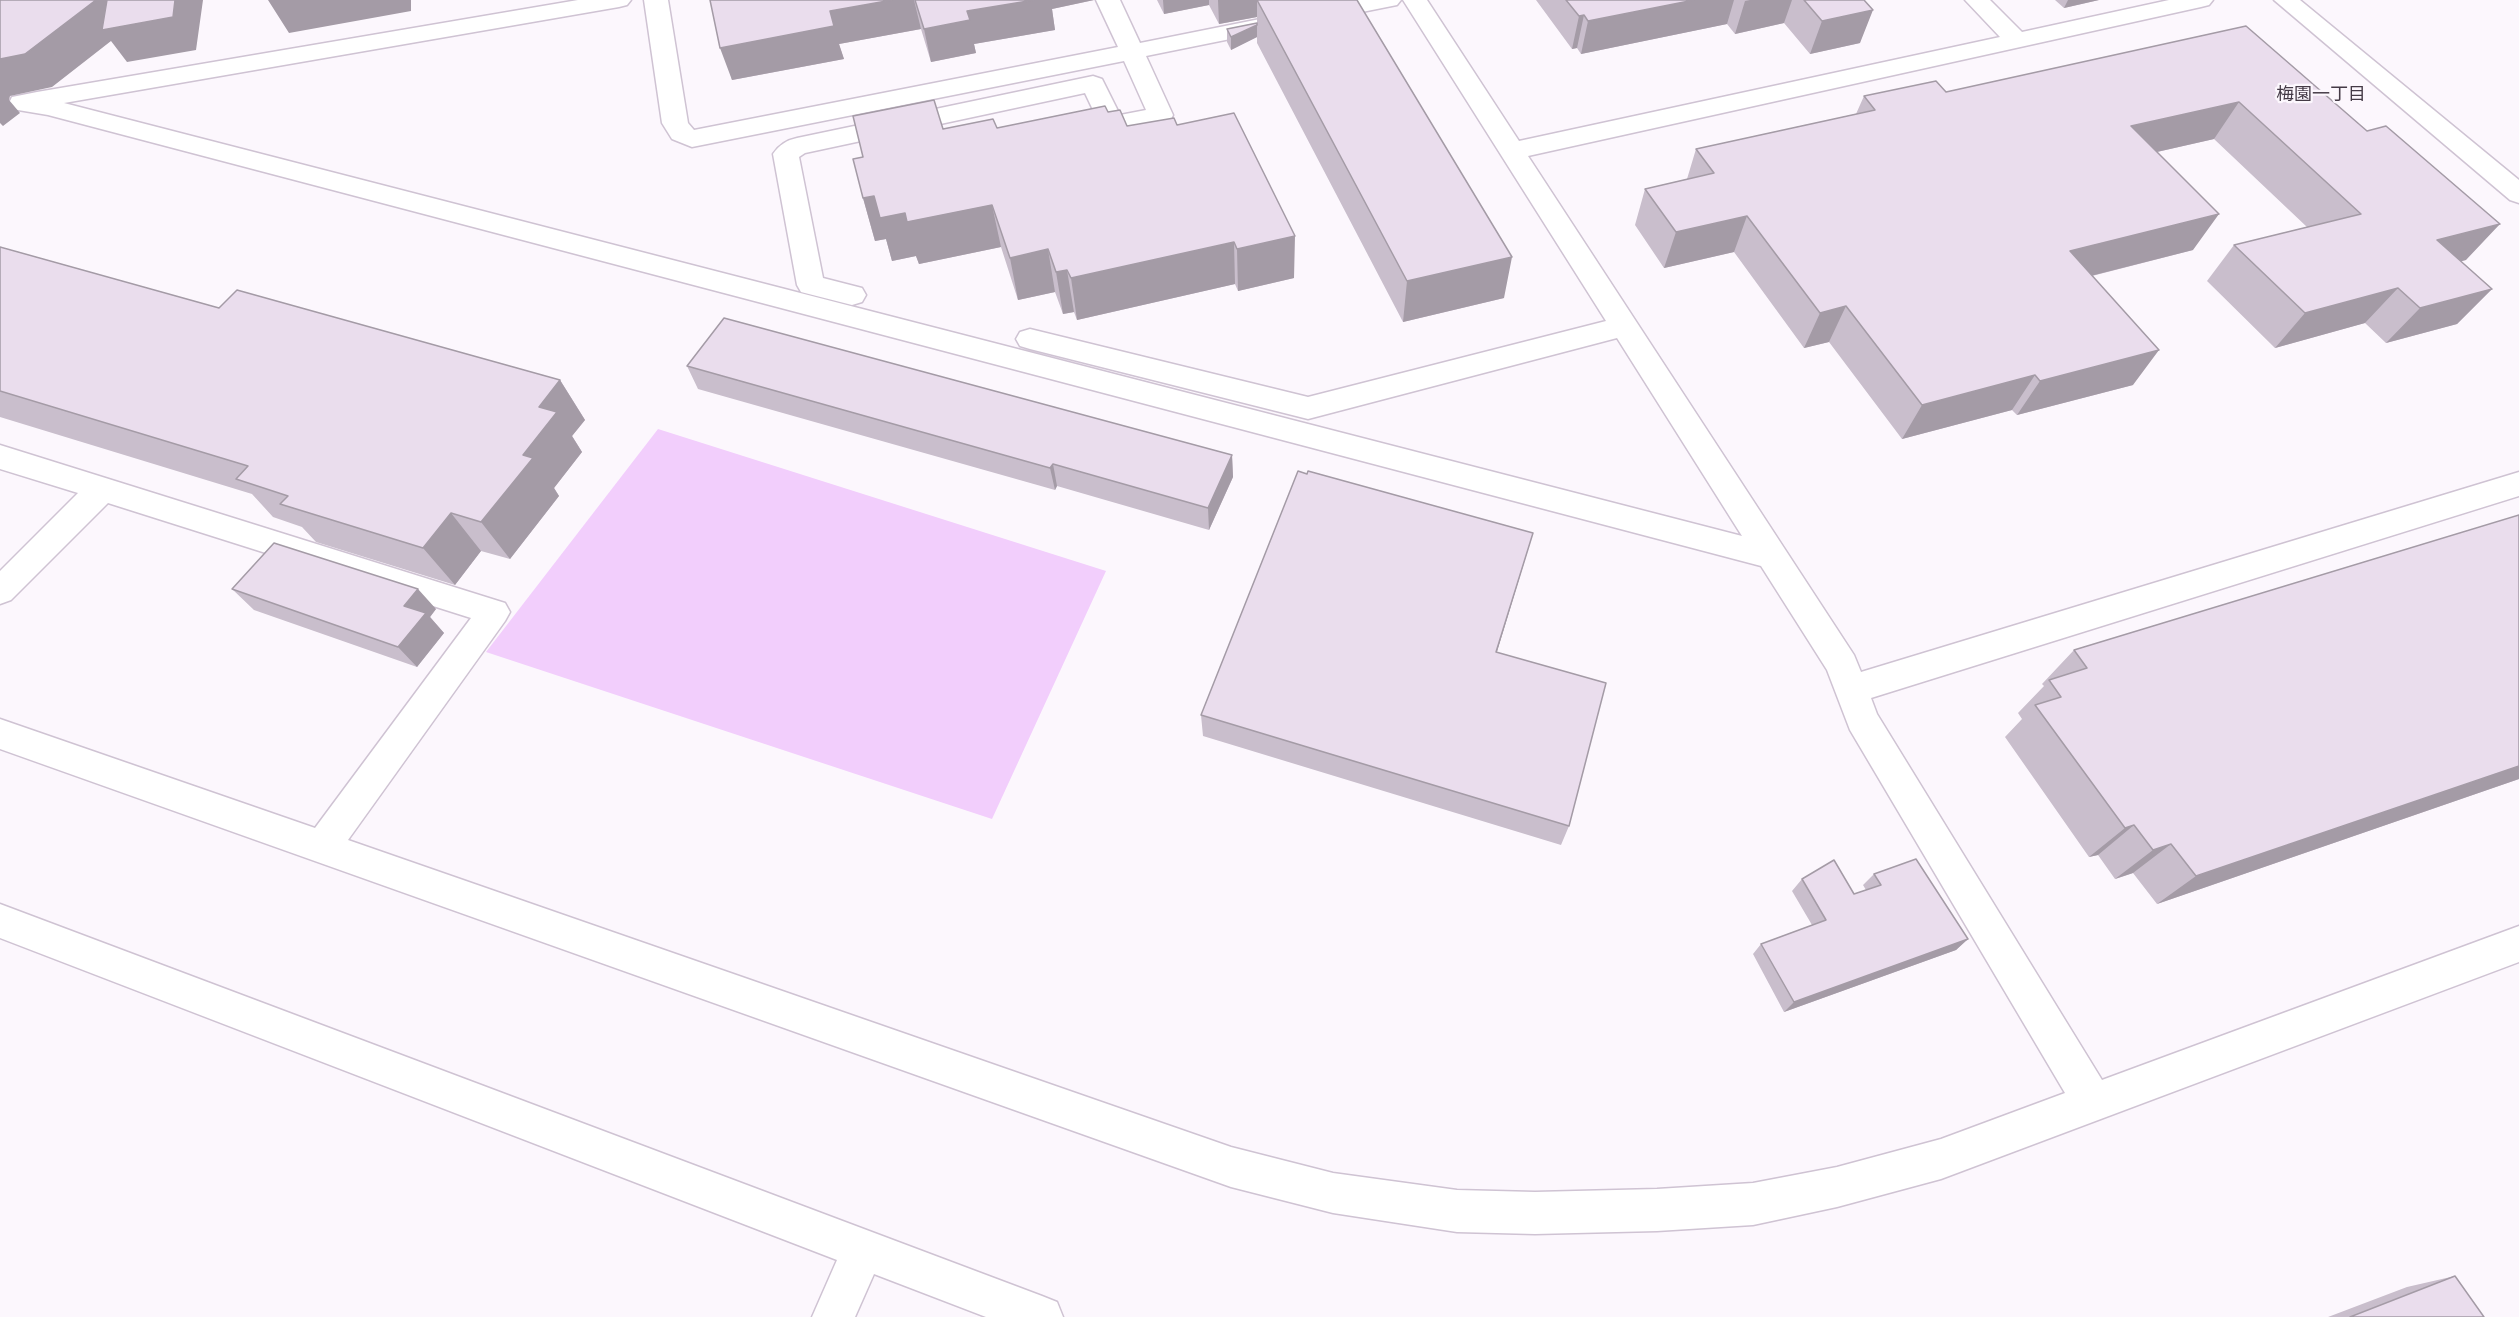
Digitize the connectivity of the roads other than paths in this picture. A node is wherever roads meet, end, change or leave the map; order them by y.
1 (619, 0) edge
2 (656, 0) edge
3 (1108, 0) edge
4 (1389, 0) edge
5 (1415, 0) edge
6 (1977, 0) edge
7 (2201, 0) edge
8 (2286, 0) edge
9 (2017, 40) junction
10 (1131, 52) junction
11 (10, 100) edge
12 (1512, 151) junction
13 (2519, 194) edge
14 (1625, 326) junction
15 (0, 457) edge
16 (2519, 483) edge
17 (102, 489) junction
18 (1772, 556) junction
19 (0, 591) edge
20 (1851, 690) junction
21 (0, 734) edge
22 (322, 847) junction
23 (0, 921) edge
24 (2519, 944) edge
25 (2092, 1101) junction
26 (864, 1248) junction
27 (833, 1317) edge
28 (1042, 1317) edge

1 - 11 street
2 - 10 street
3 - 10 street
4 - 10 street
5 - 12 street
6 - 9 street
7 - 9 street
8 - 13 street
9 - 12 street
10 - 14 street
11 - 18 street
12 - 14 street
14 - 18 street
15 - 17 street
16 - 20 street
17 - 19 street
17 - 22 street
18 - 20 street
20 - 25 street
21 - 22 street
22 - 25 street
23 - 26 street
24 - 25 street
26 - 27 street
26 - 28 street

